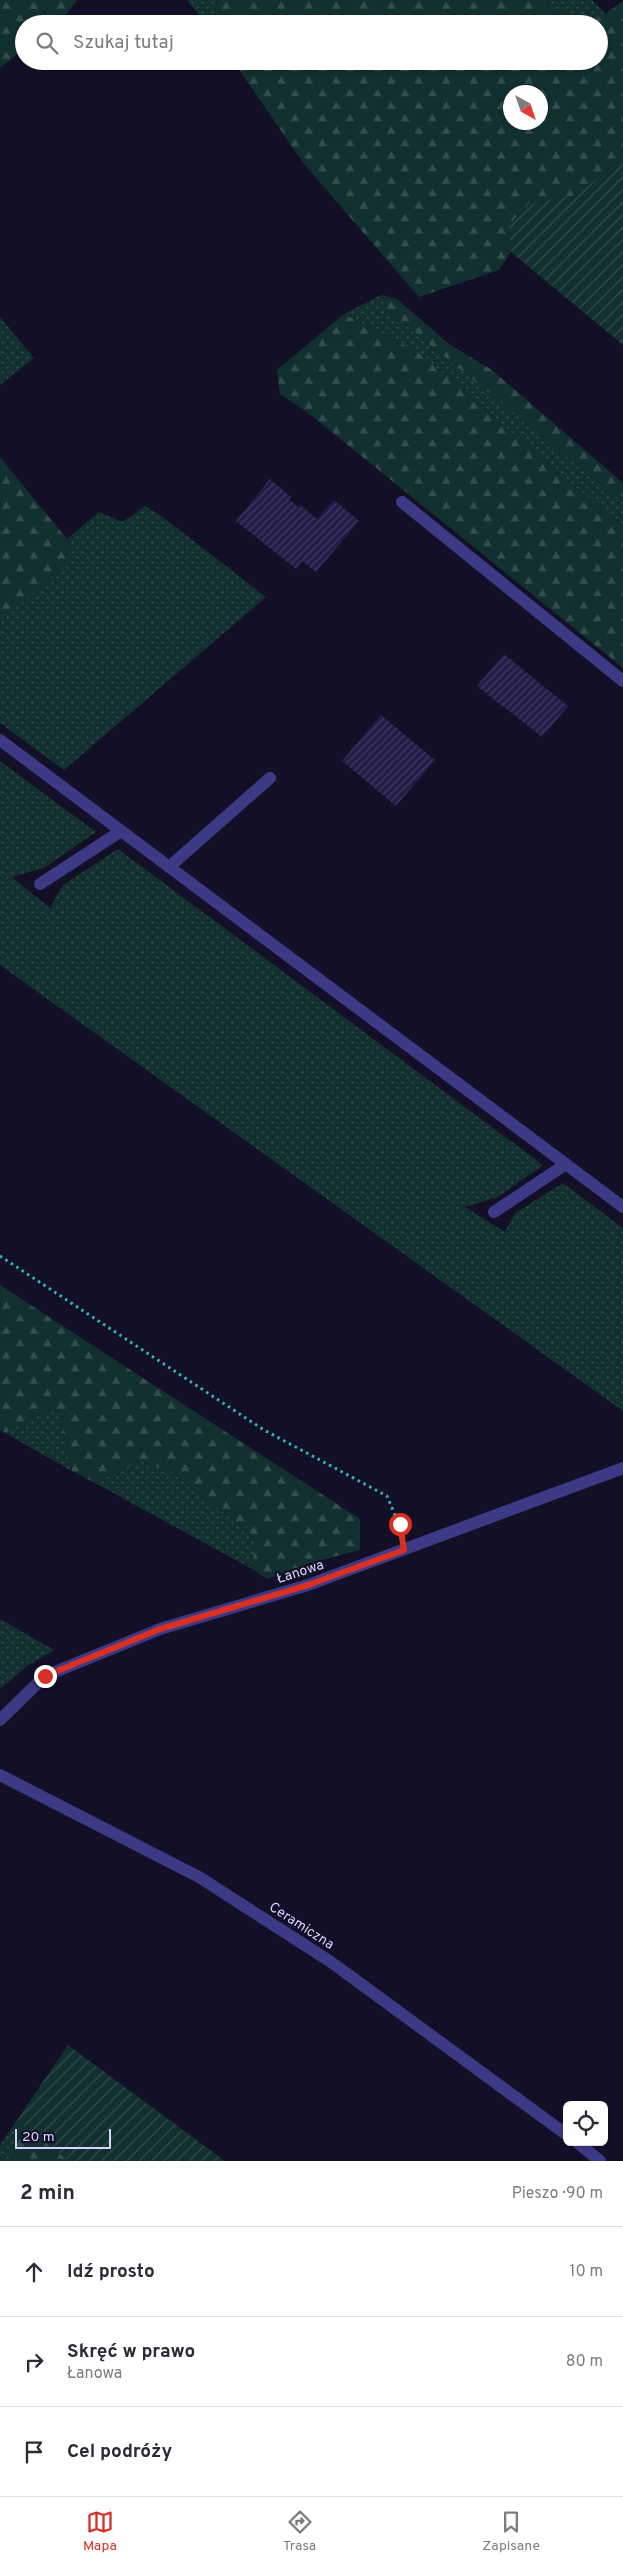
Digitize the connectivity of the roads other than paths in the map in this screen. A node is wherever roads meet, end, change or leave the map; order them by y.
1 (402, 502) dead end
2 (623, 681) edge
3 (0, 740) edge
4 (270, 778) dead end
5 (121, 831) junction
6 (169, 867) junction
7 (40, 884) dead end
8 (566, 1164) junction
9 (623, 1207) edge
10 (494, 1212) dead end
11 (623, 1468) edge
12 (0, 1720) edge
13 (0, 1775) edge
14 (563, 2132) edge
15 (582, 2146) edge
16 (600, 2161) edge

1 - 2 street
3 - 5 street
4 - 6 street
5 - 6 street
5 - 7 street
6 - 8 street
8 - 9 street
8 - 10 street
11 - 12 street, Łanowa
13 - 14 street, Ceramiczna
15 - 16 street

